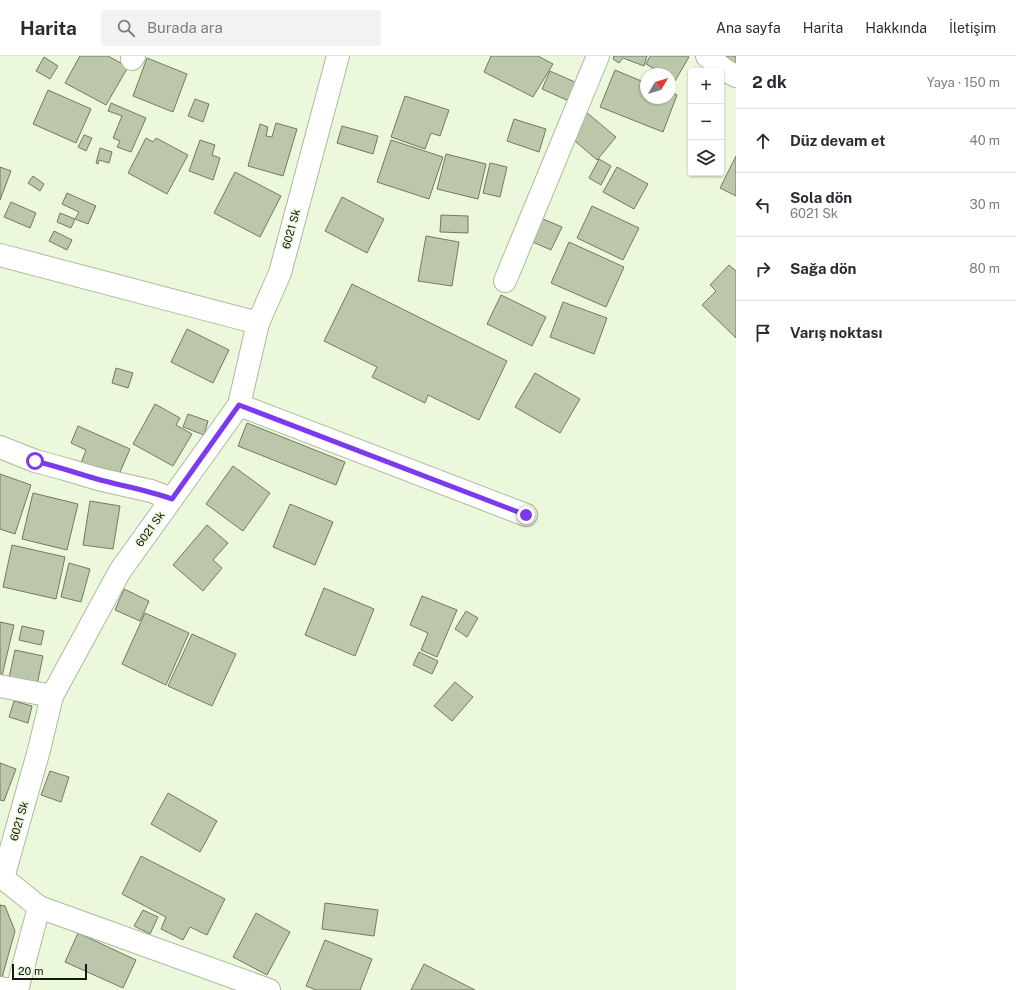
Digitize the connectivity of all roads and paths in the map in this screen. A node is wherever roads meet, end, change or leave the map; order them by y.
1 (338, 56) edge
2 (598, 56) edge
3 (707, 56) edge
4 (736, 76) edge
5 (0, 255) edge
6 (505, 281) dead end
7 (258, 323) junction
8 (239, 405) junction
9 (0, 446) edge
10 (172, 499) junction
11 (526, 515) dead end
12 (0, 686) edge
13 (52, 696) junction
14 (1, 877) edge
15 (39, 907) junction
16 (0, 988) edge
17 (13, 990) edge
18 (16, 990) edge
19 (269, 990) edge

1 - 7 street, 6021 Sk
2 - 6 street
3 - 4 street
5 - 7 street
7 - 8 street, 6021 Sk
8 - 10 street, 6021 Sk
8 - 11 street
9 - 10 street
10 - 13 street, 6021 Sk
12 - 13 street
13 - 14 street, 6021 Sk
14 - 15 street, 6021 Sk
15 - 18 street
15 - 19 street, 6021 Sk
16 - 17 street

